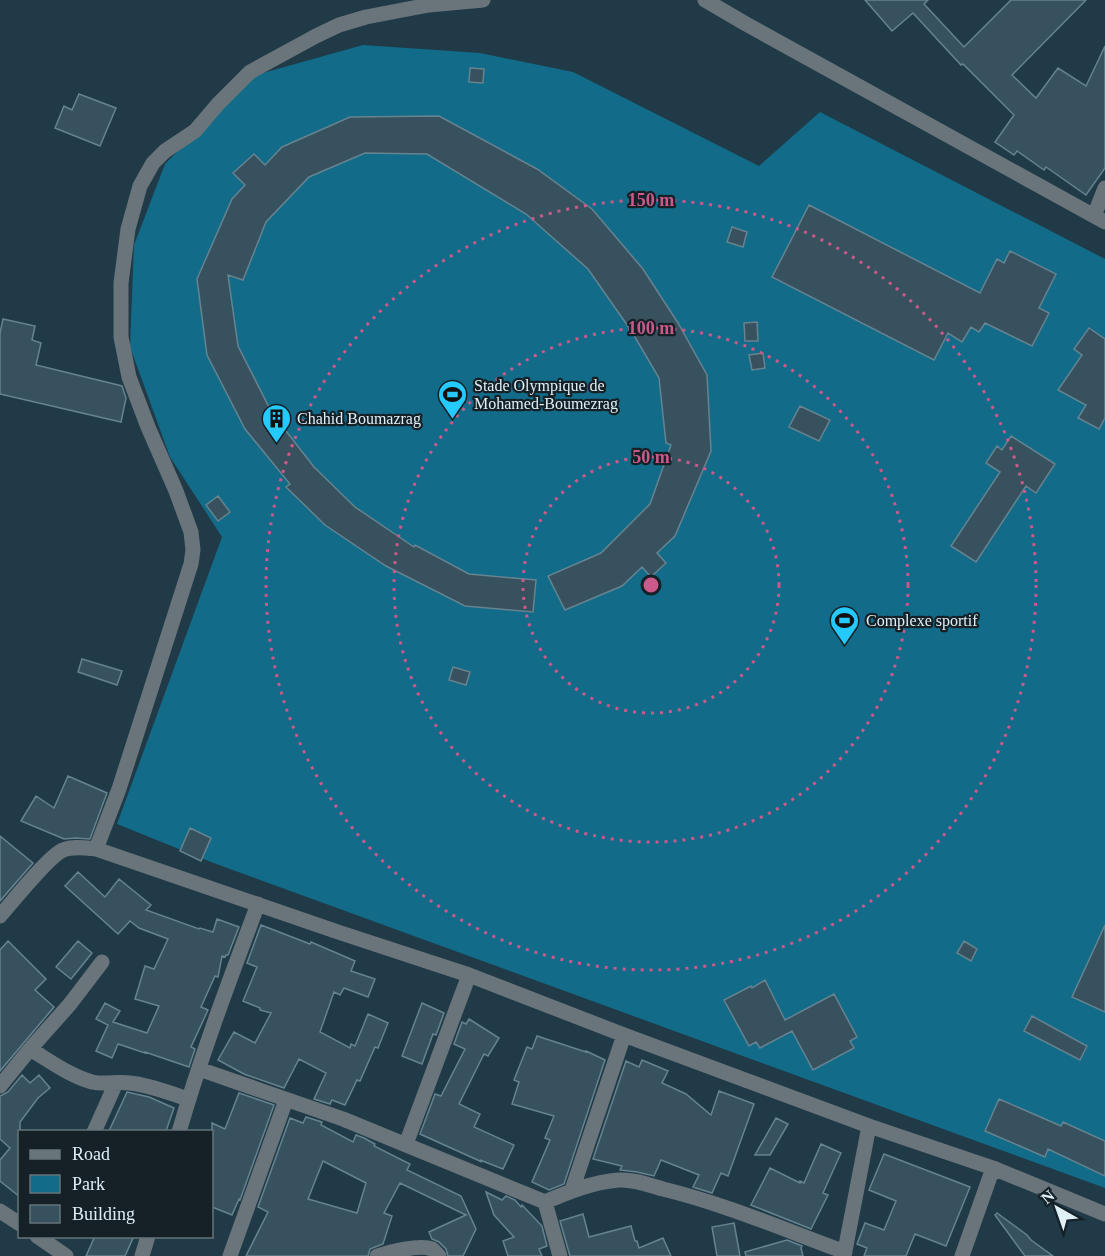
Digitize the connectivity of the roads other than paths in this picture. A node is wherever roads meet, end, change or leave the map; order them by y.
1 (483, 0) edge
2 (705, 0) edge
3 (1105, 188) edge
4 (1100, 219) edge
5 (96, 849) junction
6 (258, 904) junction
7 (0, 916) edge
8 (102, 962) dead end
9 (469, 975) junction
10 (624, 1035) junction
11 (30, 1049) junction
12 (199, 1069) junction
13 (116, 1083) junction
14 (0, 1086) edge
15 (188, 1099) junction
16 (286, 1100) junction
17 (869, 1126) junction
18 (94, 1130) edge
19 (179, 1130) edge
20 (406, 1144) junction
21 (993, 1168) junction
22 (572, 1190) junction
23 (545, 1202) junction
24 (0, 1211) edge
25 (1105, 1214) edge
26 (18, 1223) edge
27 (42, 1238) edge
28 (147, 1238) edge
29 (844, 1254) edge
30 (66, 1256) edge
31 (142, 1256) edge
32 (230, 1256) edge
33 (377, 1256) edge
34 (439, 1256) edge
35 (560, 1256) edge
36 (962, 1256) edge

1 - 5 street
2 - 4 street
3 - 4 street
5 - 6 street
5 - 7 street
6 - 9 street
6 - 12 street
8 - 11 street
9 - 10 street
9 - 20 street
10 - 17 street
10 - 22 street
11 - 13 street
11 - 14 street
12 - 15 street
12 - 16 street
13 - 15 street
13 - 18 street
15 - 19 street
16 - 20 street
16 - 32 street
17 - 21 street
17 - 29 street
20 - 23 street
21 - 25 street
21 - 36 street
22 - 23 street
22 - 29 street
23 - 35 street
24 - 26 street
27 - 30 street
28 - 31 street
33 - 34 street

